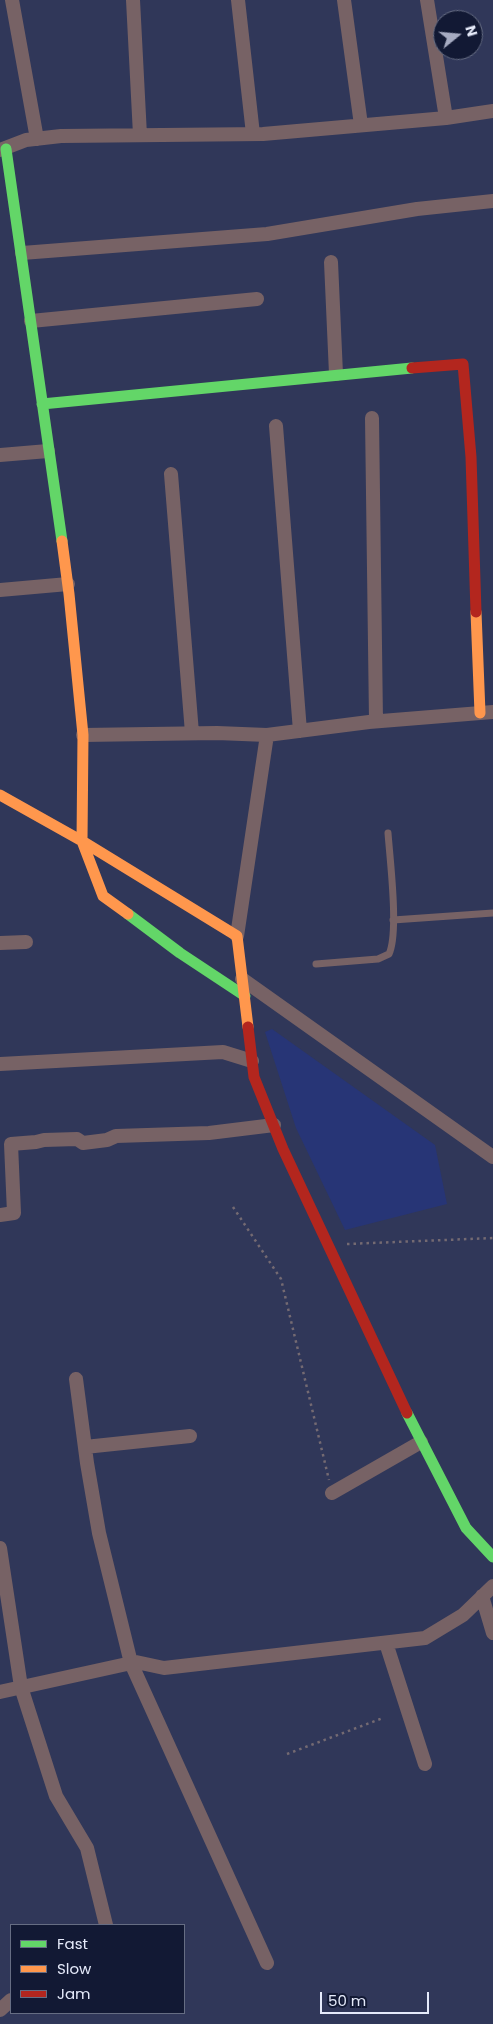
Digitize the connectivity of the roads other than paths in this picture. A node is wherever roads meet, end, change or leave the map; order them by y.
1 (12, 0) edge
2 (133, 0) edge
3 (238, 0) edge
4 (344, 0) edge
5 (427, 0) edge
6 (493, 112) edge
7 (446, 118) junction
8 (362, 125) junction
9 (253, 134) junction
10 (140, 135) junction
11 (37, 139) junction
12 (3, 150) edge
13 (493, 201) edge
14 (22, 253) junction
15 (330, 262) dead end
16 (257, 299) dead end
17 (31, 321) junction
18 (336, 374) junction
19 (42, 404) junction
20 (372, 418) dead end
21 (276, 426) dead end
22 (48, 451) junction
23 (0, 455) edge
24 (171, 474) dead end
25 (68, 584) junction
26 (0, 590) edge
27 (487, 713) edge
28 (376, 721) junction
29 (300, 730) junction
30 (192, 734) junction
31 (84, 735) junction
32 (267, 735) junction
33 (0, 795) edge
34 (388, 833) dead end
35 (82, 841) junction
36 (493, 913) edge
37 (393, 920) junction
38 (237, 936) junction
39 (26, 942) dead end
40 (0, 943) edge
41 (316, 964) dead end
42 (242, 979) junction
43 (244, 996) junction
44 (252, 1061) junction
45 (0, 1064) edge
46 (274, 1125) junction
47 (493, 1157) edge
48 (0, 1215) edge
49 (76, 1379) dead end
50 (190, 1436) dead end
51 (421, 1442) junction
52 (85, 1447) junction
53 (332, 1493) road end
54 (0, 1548) edge
55 (493, 1556) edge
56 (493, 1586) edge
57 (482, 1596) junction
58 (493, 1633) edge
59 (386, 1643) junction
60 (131, 1663) junction
61 (21, 1687) junction
62 (0, 1692) edge
63 (425, 1764) dead end
64 (106, 1924) edge
65 (267, 1964) dead end
66 (10, 2001) edge
67 (0, 2010) edge

1 - 11 street
2 - 10 street
3 - 9 street
4 - 8 street
5 - 7 street
6 - 7 street
7 - 8 street
8 - 9 street
9 - 10 street
10 - 11 street
11 - 12 street
12 - 14 street
13 - 14 street
14 - 17 street
15 - 18 street
16 - 17 street
17 - 19 street
18 - 19 street
18 - 27 street
19 - 22 street
20 - 28 street
21 - 29 street
22 - 23 street
22 - 25 street
24 - 30 street
25 - 26 street
25 - 31 street
27 - 28 street
28 - 29 street
29 - 32 street
30 - 31 street
30 - 32 street
31 - 35 street
32 - 38 street
33 - 35 street
34 - 37 lane
35 - 38 street
35 - 43 street
36 - 37 lane
37 - 41 lane
38 - 42 street
39 - 40 street
42 - 43 street
42 - 47 street
43 - 44 street
44 - 45 street
44 - 46 street
46 - 48 street
46 - 51 street
49 - 52 street
50 - 52 street
51 - 53 street
51 - 55 street
52 - 60 street
54 - 61 street
56 - 57 street
57 - 58 street
57 - 59 street
59 - 60 street
59 - 63 street
60 - 61 street
60 - 65 street
61 - 62 street
61 - 64 street
66 - 67 street

